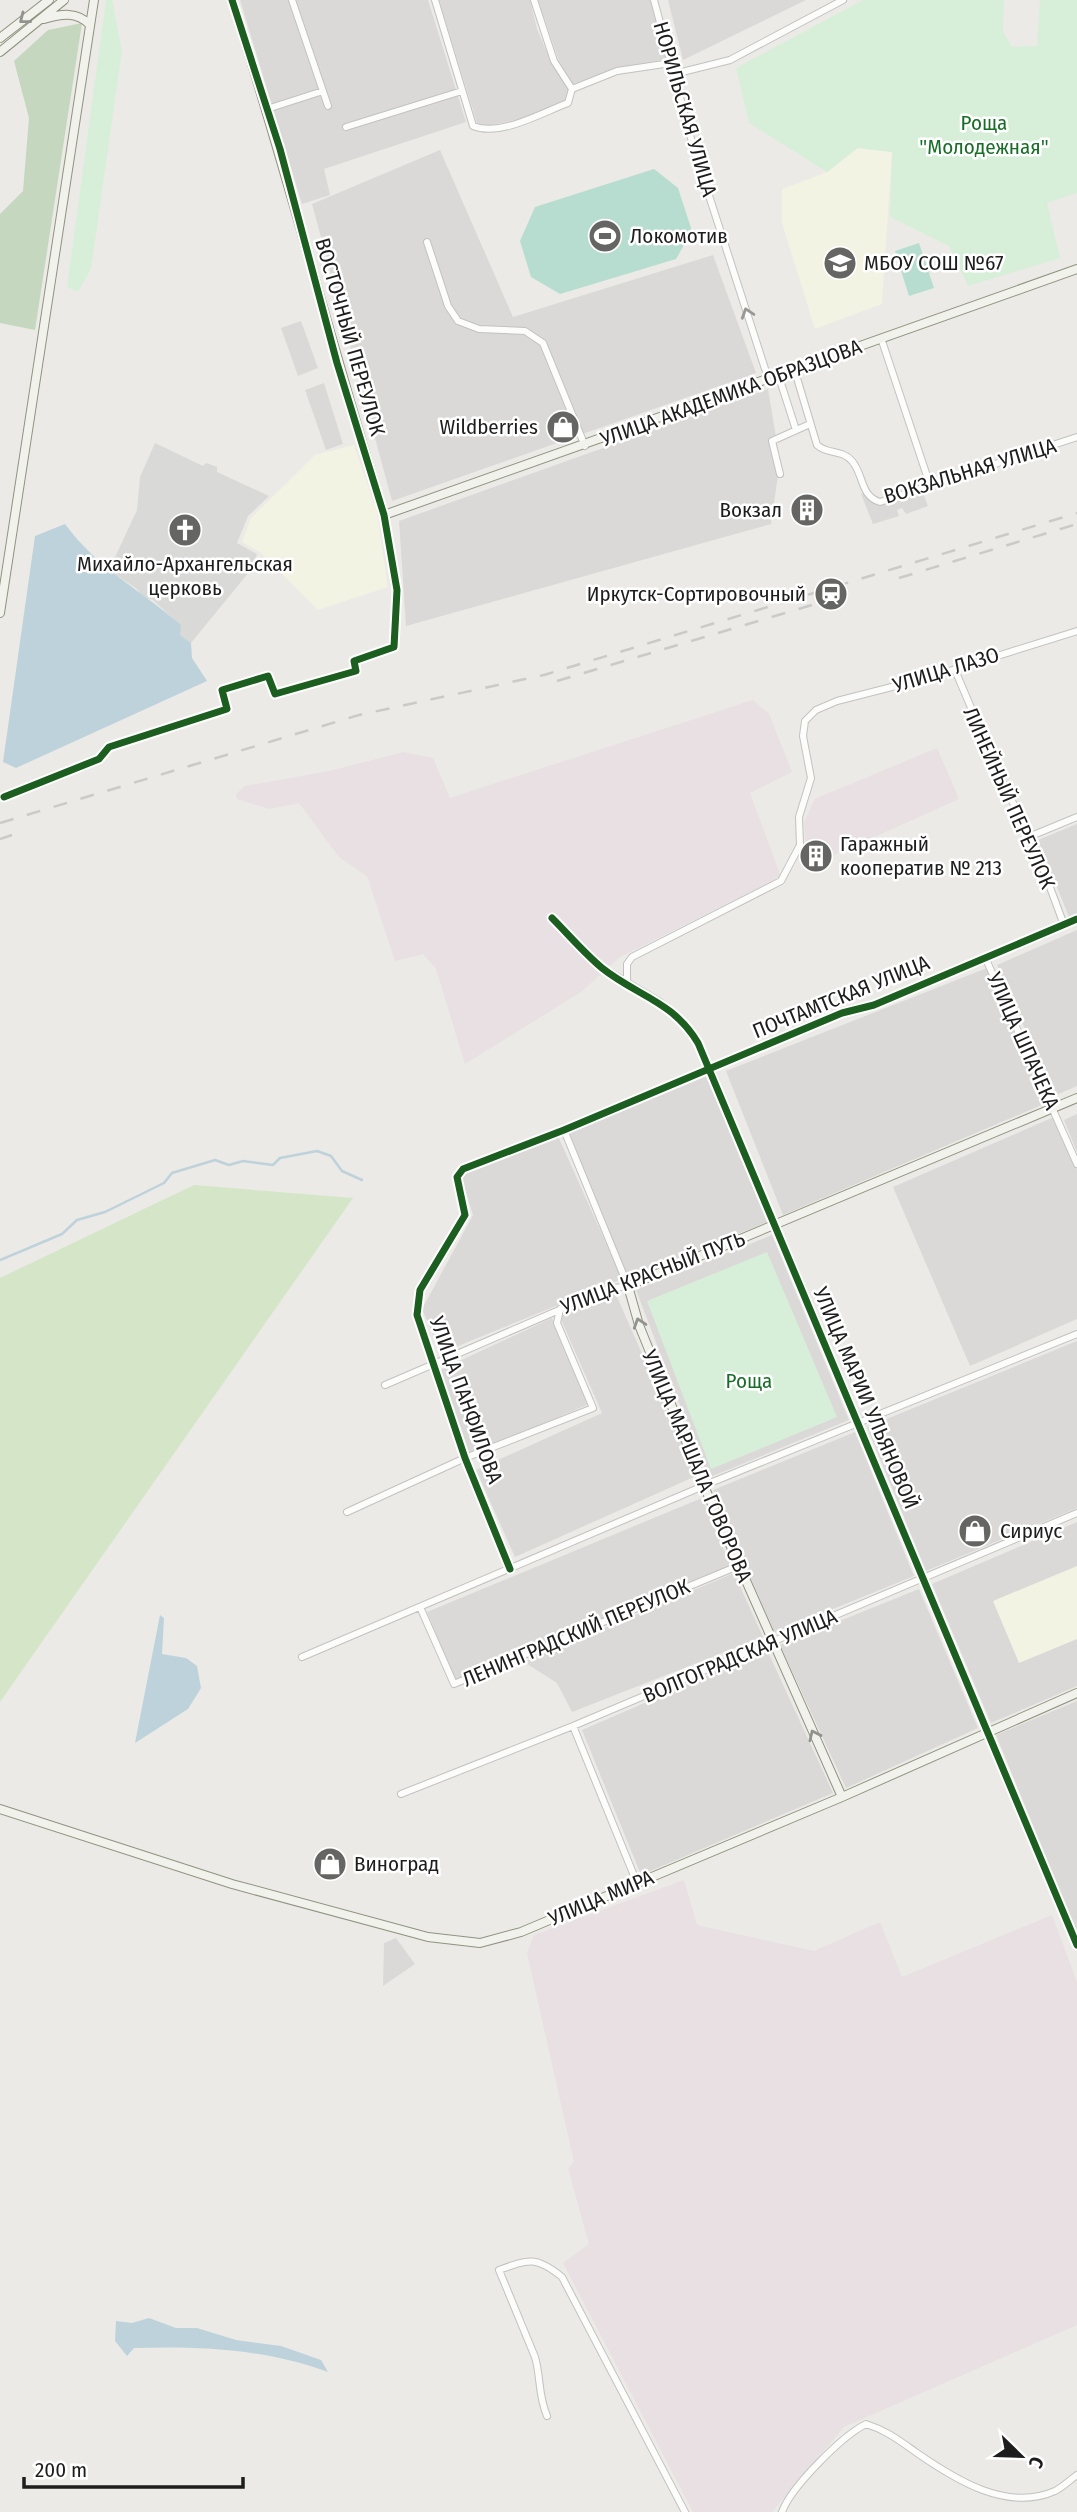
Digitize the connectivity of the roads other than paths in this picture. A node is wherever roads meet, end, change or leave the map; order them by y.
1 (49, 0) edge
2 (64, 0) edge
3 (94, 0) edge
4 (232, 0) edge
5 (292, 0) edge
6 (435, 0) edge
7 (534, 0) edge
8 (654, 0) edge
9 (843, 0) edge
10 (41, 20) junction
11 (90, 25) junction
12 (0, 38) edge
13 (0, 52) edge
14 (671, 64) junction
15 (674, 75) junction
16 (572, 89) junction
17 (462, 91) junction
18 (323, 92) junction
19 (328, 106) dead end
20 (267, 109) junction
21 (346, 127) dead end
22 (427, 242) dead end
23 (1077, 269) edge
24 (881, 338) junction
25 (794, 369) junction
26 (778, 374) junction
27 (768, 378) junction
28 (810, 424) junction
29 (796, 430) junction
30 (1077, 437) edge
31 (586, 446) junction
32 (780, 474) dead end
33 (930, 485) junction
34 (384, 515) junction
35 (0, 613) edge
36 (1077, 631) edge
37 (955, 670) junction
38 (4, 797) dead end
39 (1077, 817) edge
40 (1031, 836) junction
41 (552, 918) dead end
42 (1077, 919) edge
43 (1064, 925) junction
44 (985, 957) junction
45 (627, 983) junction
46 (711, 1070) junction
47 (1077, 1098) edge
48 (1053, 1108) junction
49 (564, 1130) junction
50 (1077, 1164) edge
51 (463, 1169) joint
52 (775, 1226) junction
53 (628, 1286) junction
54 (560, 1309) junction
55 (1077, 1334) edge
56 (434, 1364) junction
57 (385, 1385) dead end
58 (858, 1424) junction
59 (465, 1458) junction
60 (704, 1486) junction
61 (347, 1512) dead end
62 (1077, 1513) edge
63 (738, 1566) junction
64 (510, 1569) junction
65 (923, 1580) junction
66 (420, 1607) junction
67 (771, 1642) junction
68 (302, 1657) dead end
69 (1077, 1693) edge
70 (573, 1726) junction
71 (987, 1732) junction
72 (401, 1794) dead end
73 (842, 1797) junction
74 (0, 1809) edge
75 (637, 1883) junction
76 (1076, 1945) edge
77 (547, 2416) dead end
78 (1075, 2479) edge
79 (685, 2512) edge
80 (782, 2512) edge

1 -> 12 street
2 - 10 street
3 - 11 street
4 - 20 street, ВОСТОЧНЫЙ ПЕРЕУЛОК
5 - 18 street
6 - 17 street
7 - 16 street
8 - 14 street, НОРИЛЬСКАЯ УЛИЦА
9 - 15 street
10 - 11 street
10 - 13 street
11 - 35 street
14 - 15 street, НОРИЛЬСКАЯ УЛИЦА
14 - 16 street
27 -> 15 street, НОРИЛЬСКАЯ УЛИЦА
16 - 17 street
17 - 21 street
18 - 19 street
18 - 20 street
20 - 34 street, ВОСТОЧНЫЙ ПЕРЕУЛОК
22 - 31 street
23 - 24 street, УЛИЦА АКАДЕМИКА ОБРАЗЦОВА
24 - 25 street, УЛИЦА АКАДЕМИКА ОБРАЗЦОВА
24 - 33 street
25 - 26 street, УЛИЦА АКАДЕМИКА ОБРАЗЦОВА
25 - 28 street
26 - 27 street, УЛИЦА АКАДЕМИКА ОБРАЗЦОВА
26 - 29 street
27 - 31 street, УЛИЦА АКАДЕМИКА ОБРАЗЦОВА
28 - 29 street
28 - 33 street, ВОКЗАЛЬНАЯ УЛИЦА
29 - 32 street
30 - 33 street, ВОКЗАЛЬНАЯ УЛИЦА
31 - 34 street, УЛИЦА АКАДЕМИКА ОБРАЗЦОВА
34 - 38 street, ВОСТОЧНЫЙ ПЕРЕУЛОК
36 - 37 street, УЛИЦА ЛАЗО
37 - 40 street, ЛИНЕЙНЫЙ ПЕРЕУЛОК
37 - 45 street, УЛИЦА ЛАЗО
39 - 40 street
40 - 43 street, ЛИНЕЙНЫЙ ПЕРЕУЛОК
41 - 45 street, УЛИЦА МАРИИ УЛЬЯНОВОЙ
42 - 43 street, ПОЧТАМТСКАЯ УЛИЦА
43 - 44 street, ПОЧТАМТСКАЯ УЛИЦА
44 - 46 street, ПОЧТАМТСКАЯ УЛИЦА
44 - 48 street, УЛИЦА ШПАЧЕКА
45 - 46 street, УЛИЦА МАРИИ УЛЬЯНОВОЙ
46 - 49 street, ПОЧТАМТСКАЯ УЛИЦА
46 - 52 street, УЛИЦА МАРИИ УЛЬЯНОВОЙ
47 - 48 street, УЛИЦА КРАСНЫЙ ПУТЬ
48 - 50 street, УЛИЦА ШПАЧЕКА
48 - 52 street, УЛИЦА КРАСНЫЙ ПУТЬ
49 - 51 street, ПОЧТАМТСКАЯ УЛИЦА
49 - 53 street, УЛИЦА МАРШАЛА ГОВОРОВА
51 - 56 street, УЛИЦА ПАНФИЛОВА
52 - 53 street, УЛИЦА КРАСНЫЙ ПУТЬ
52 - 58 street, УЛИЦА МАРИИ УЛЬЯНОВОЙ
53 - 54 street, УЛИЦА КРАСНЫЙ ПУТЬ
60 -> 53 street, УЛИЦА МАРШАЛА ГОВОРОВА
54 - 56 street, УЛИЦА КРАСНЫЙ ПУТЬ
54 - 59 street
55 - 58 street
56 - 57 street, УЛИЦА КРАСНЫЙ ПУТЬ
56 - 59 street, УЛИЦА ПАНФИЛОВА
58 - 60 street
58 - 65 street, УЛИЦА МАРИИ УЛЬЯНОВОЙ
59 - 61 street
59 - 64 street, УЛИЦА ПАНФИЛОВА
60 - 63 street, УЛИЦА МАРШАЛА ГОВОРОВА
60 - 64 street
62 - 65 street, ВОЛГОГРАДСКАЯ УЛИЦА
63 - 66 street, ЛЕНИНГРАДСКИЙ ПЕРЕУЛОК
63 - 67 street, УЛИЦА МАРШАЛА ГОВОРОВА
64 - 66 street
65 - 67 street, ВОЛГОГРАДСКАЯ УЛИЦА
65 - 71 street, УЛИЦА МАРИИ УЛЬЯНОВОЙ
66 - 68 street
67 - 70 street, ВОЛГОГРАДСКАЯ УЛИЦА
73 -> 67 street, УЛИЦА МАРШАЛА ГОВОРОВА
69 - 71 street, УЛИЦА МИРА
70 - 72 street, ВОЛГОГРАДСКАЯ УЛИЦА
70 - 75 street
71 - 73 street, УЛИЦА МИРА
71 - 76 street, УЛИЦА МАРИИ УЛЬЯНОВОЙ
73 - 75 street, УЛИЦА МИРА
74 - 75 street, УЛИЦА МИРА
77 - 79 street
78 - 80 street

